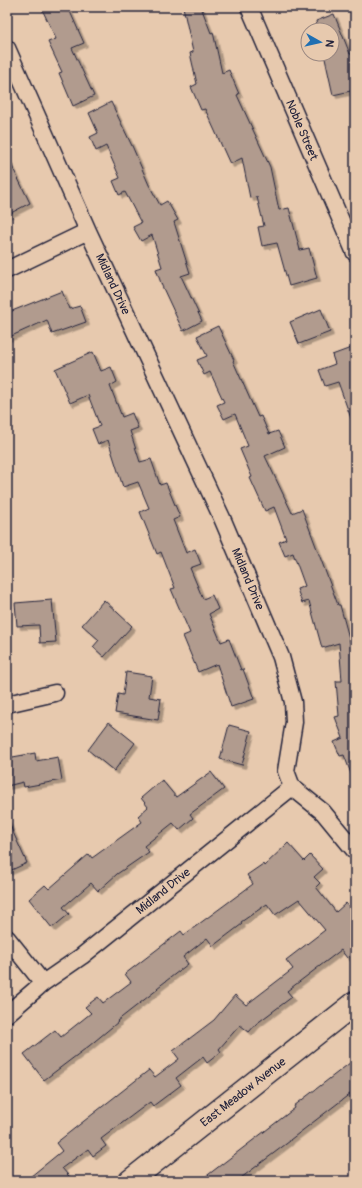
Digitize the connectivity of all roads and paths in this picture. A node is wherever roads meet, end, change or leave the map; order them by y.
1 (249, 7) edge
2 (7, 48) edge
3 (88, 231) junction
4 (355, 254) edge
5 (7, 270) edge
6 (55, 693) dead end
7 (7, 704) edge
8 (292, 787) junction
9 (355, 850) edge
10 (7, 938) edge
11 (43, 983) junction
12 (355, 1003) edge
13 (7, 1014) edge
14 (130, 1181) edge

1 - 4 street, Noble Street
2 - 3 street, Midland Drive
3 - 5 street
3 - 8 street, Midland Drive
6 - 7 street
8 - 9 street
8 - 11 street, Midland Drive
10 - 11 street
11 - 13 street, Midland Drive
12 - 14 street, East Meadow Avenue

